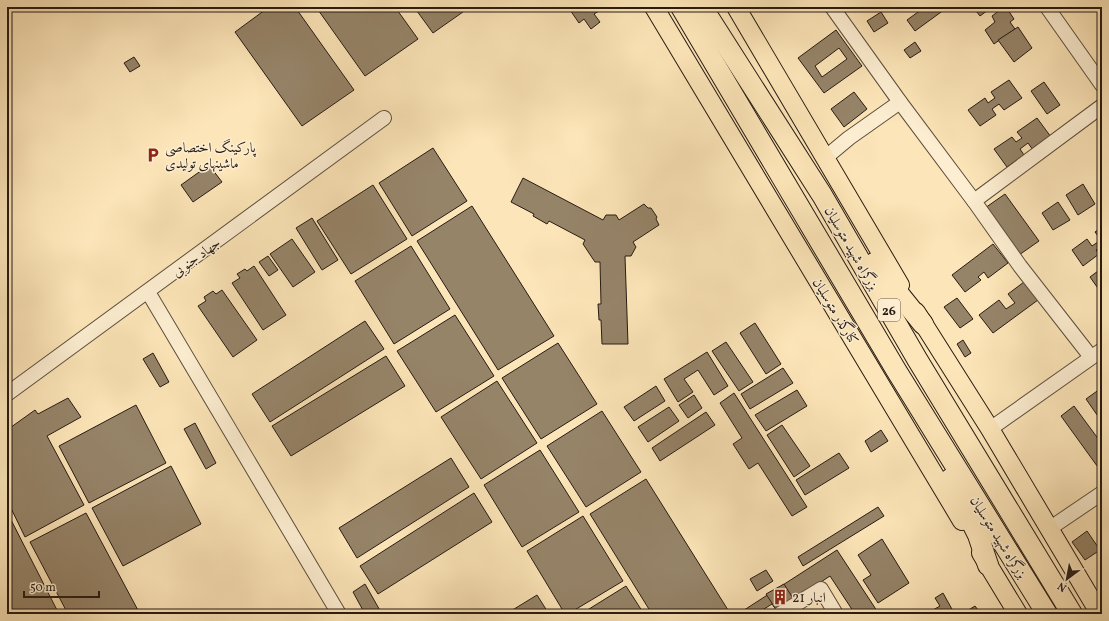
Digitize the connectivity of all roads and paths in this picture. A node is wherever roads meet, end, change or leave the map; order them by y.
1 (654, 7) edge
2 (680, 7) edge
3 (702, 7) edge
4 (727, 7) edge
5 (736, 7) edge
6 (832, 7) edge
7 (1047, 7) edge
8 (777, 75) junction
9 (1102, 84) edge
10 (900, 102) junction
11 (1102, 106) edge
12 (384, 118) dead end
13 (825, 158) junction
14 (822, 195) junction
15 (974, 201) junction
16 (148, 292) junction
17 (923, 324) junction
18 (1096, 353) edge
19 (896, 370) junction
20 (7, 394) edge
21 (990, 429) junction
22 (1102, 493) edge
23 (1049, 528) junction
24 (988, 565) junction
25 (339, 614) edge
26 (780, 614) edge
27 (836, 614) edge
28 (1018, 614) edge
29 (1047, 614) edge
30 (1072, 614) edge
31 (1100, 614) edge

1 - 24 main road, کنارگذر متوسلیان
2 - 19 highway, بزرگراه شهید متوسلیان
3 - 14 highway, بزرگراه شهید متوسلیان / 26
4 - 8 main road
5 - 8 main road
6 - 10 street
7 - 9 street
8 - 13 main road
10 - 13 street
10 - 15 street
11 - 15 street
12 - 16 street, جهاد جنوبی
13 - 17 main road
14 - 17 highway
14 - 30 highway, بزرگراه شهید متوسلیان / 26
15 - 18 street
16 - 20 street, جهاد جنوبی
16 - 25 street
17 - 21 main road
18 - 21 street
19 - 24 highway
19 - 29 highway, بزرگراه شهید متوسلیان
21 - 23 main road
22 - 23 street
23 - 31 main road
24 - 28 main road, کنارگذر متوسلیان
26 - 27 street

